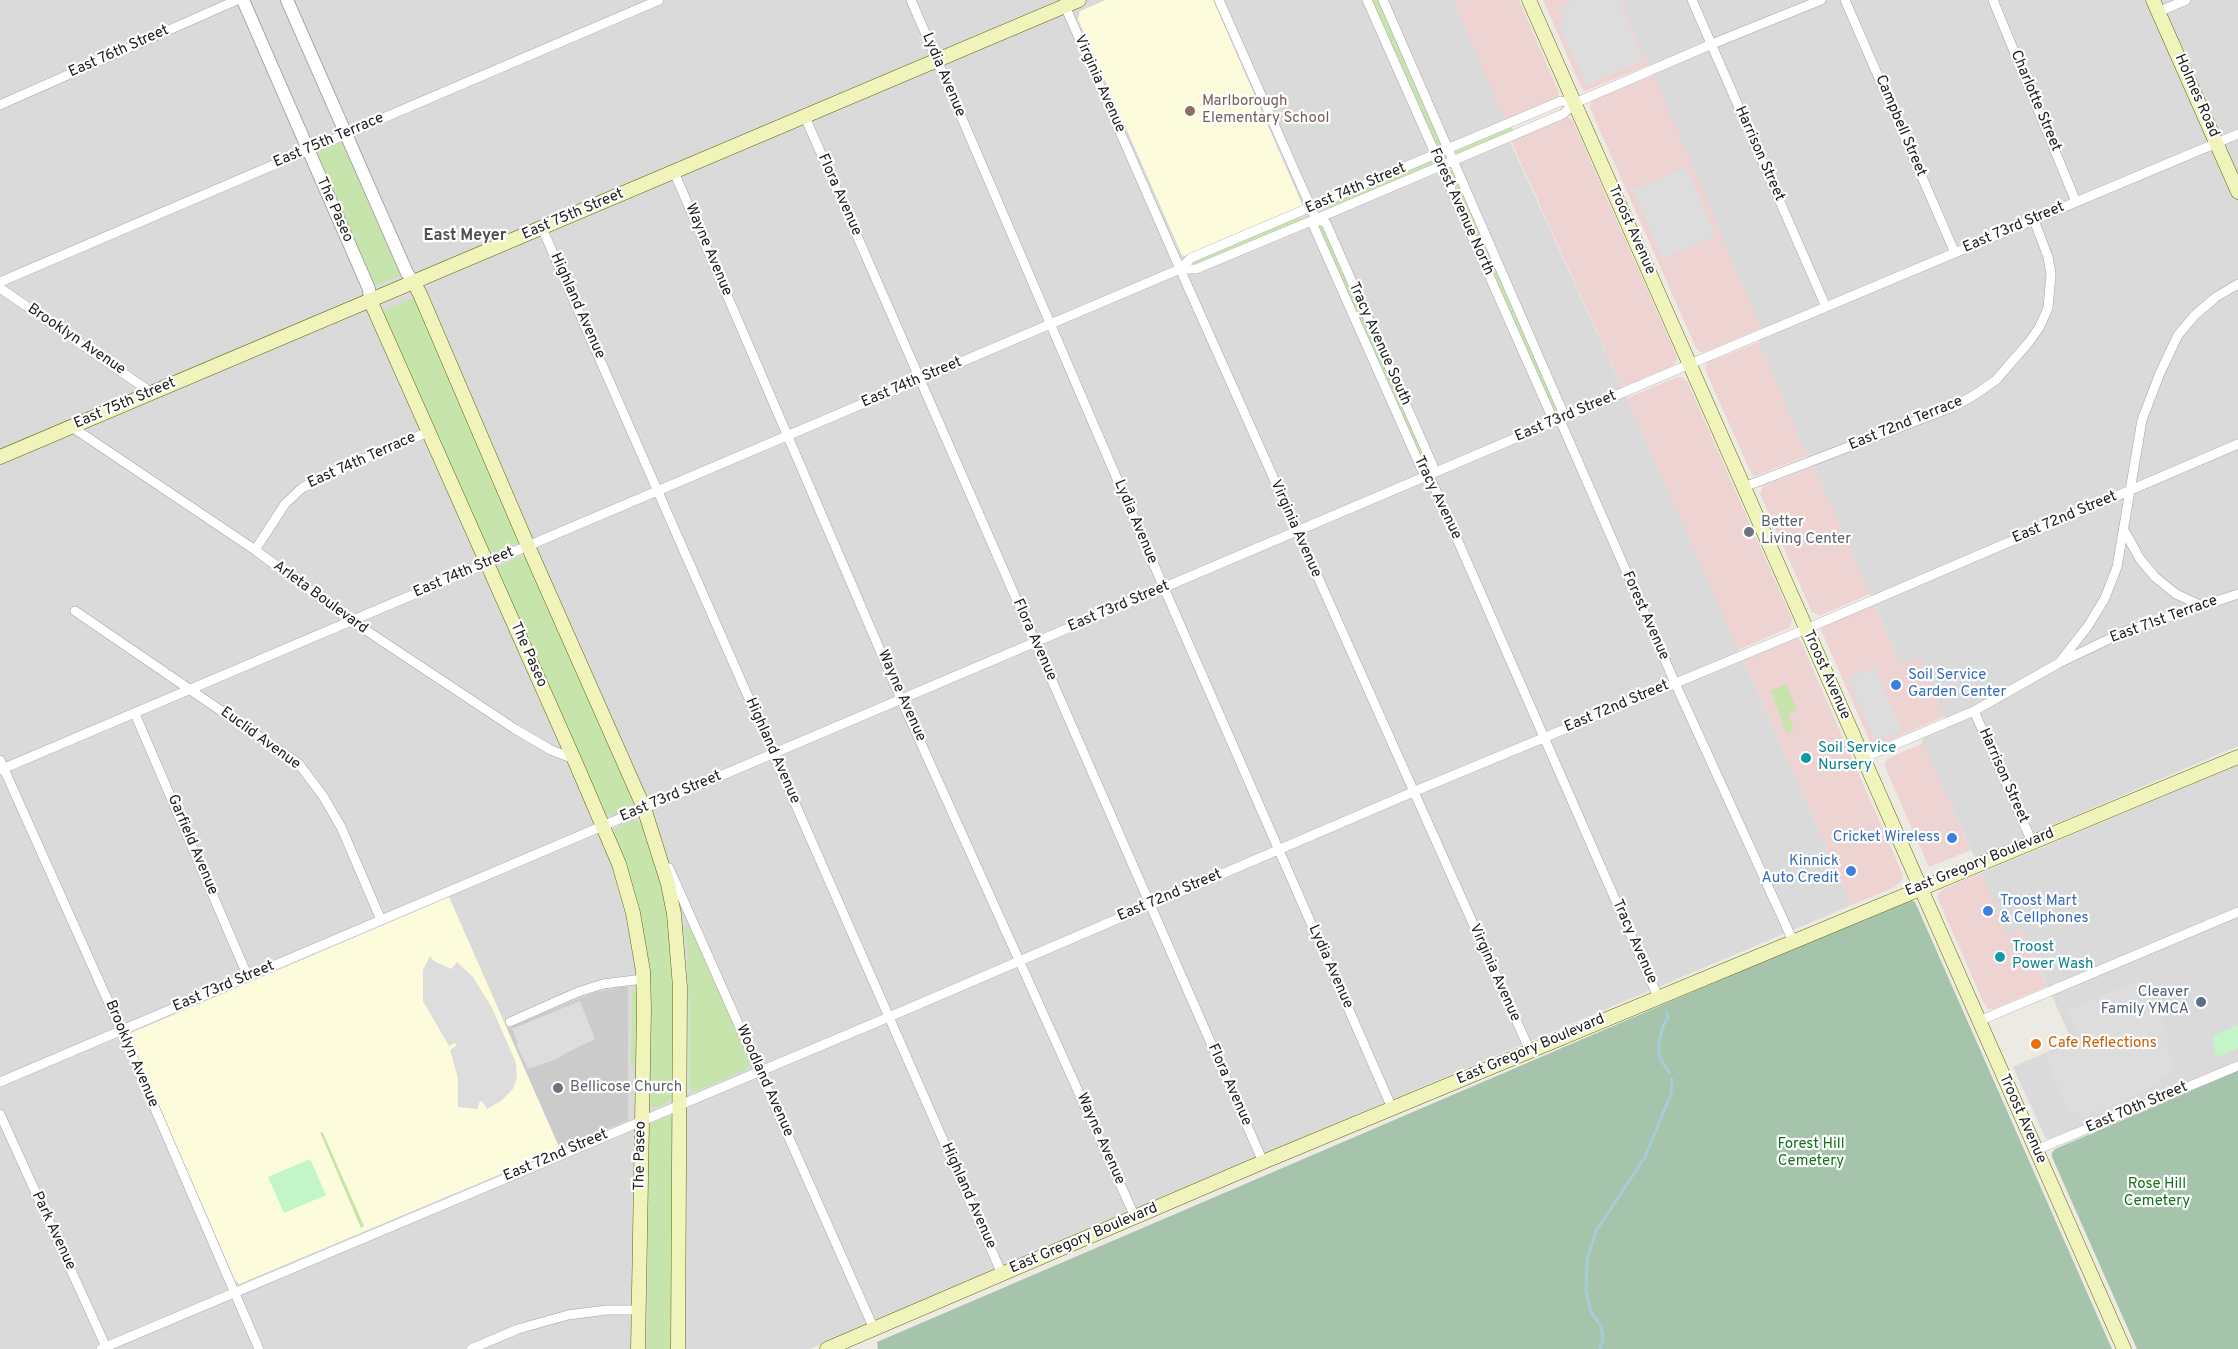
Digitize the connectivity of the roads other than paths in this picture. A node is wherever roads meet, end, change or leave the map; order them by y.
1 (237, 0) edge
2 (243, 0) edge
3 (287, 0) edge
4 (659, 0) edge
5 (911, 0) edge
6 (1079, 0) edge
7 (1219, 0) edge
8 (1367, 0) edge
9 (1383, 0) edge
10 (1529, 0) edge
11 (1692, 0) edge
12 (1821, 0) edge
13 (1845, 0) edge
14 (1993, 0) edge
15 (2187, 0) edge
16 (1065, 6) junction
17 (2156, 6) edge
18 (1712, 44) junction
19 (938, 61) junction
20 (1575, 103) junction
21 (0, 105) edge
22 (805, 117) junction
23 (346, 134) junction
24 (2238, 134) edge
25 (2216, 143) junction
26 (1449, 149) junction
27 (307, 150) junction
28 (1435, 154) junction
29 (1454, 160) junction
30 (1440, 165) junction
31 (674, 172) junction
32 (2238, 192) edge
33 (2076, 202) junction
34 (1311, 208) junction
35 (1316, 219) junction
36 (2034, 220) junction
37 (542, 228) junction
38 (1955, 253) junction
39 (1180, 270) junction
40 (0, 282) edge
41 (414, 283) junction
42 (2238, 284) edge
43 (0, 288) edge
44 (370, 300) junction
45 (1826, 307) junction
46 (1051, 324) junction
47 (1690, 364) junction
48 (920, 380) junction
49 (152, 393) junction
50 (1560, 420) junction
51 (72, 426) junction
52 (428, 432) junction
53 (788, 435) junction
54 (2238, 444) edge
55 (0, 457) edge
56 (1429, 475) junction
57 (1744, 487) junction
58 (658, 490) junction
59 (2130, 490) junction
60 (2124, 530) junction
61 (1296, 531) junction
62 (528, 546) junction
63 (255, 550) junction
64 (487, 564) junction
65 (1164, 588) junction
66 (2238, 594) edge
67 (2200, 605) junction
68 (75, 611) dead end
69 (352, 621) junction
70 (1806, 629) junction
71 (1035, 642) junction
72 (2059, 663) junction
73 (1675, 684) junction
74 (191, 690) junction
75 (902, 699) junction
76 (1974, 711) junction
77 (135, 714) junction
78 (1544, 738) junction
79 (773, 753) junction
80 (2238, 757) edge
81 (1863, 758) junction
82 (574, 759) junction
83 (1, 766) edge
84 (1413, 792) junction
85 (644, 808) junction
86 (603, 826) junction
87 (653, 833) junction
88 (2032, 842) junction
89 (1279, 850) junction
90 (1920, 888) junction
91 (1150, 904) junction
92 (2238, 912) edge
93 (381, 920) junction
94 (1792, 941) junction
95 (1020, 961) junction
96 (248, 976) junction
97 (643, 979) junction
98 (1658, 997) junction
99 (889, 1017) junction
100 (1979, 1021) junction
101 (510, 1022) dead end
102 (121, 1030) junction
103 (1530, 1051) junction
104 (2238, 1066) edge
105 (759, 1072) junction
106 (0, 1082) edge
107 (680, 1105) junction
108 (1392, 1108) junction
109 (0, 1114) edge
110 (642, 1120) junction
111 (2036, 1150) junction
112 (1263, 1162) junction
113 (1135, 1217) junction
114 (1002, 1274) junction
115 (234, 1293) junction
116 (639, 1310) junction
117 (874, 1329) junction
118 (104, 1348) edge
119 (259, 1349) edge
120 (471, 1349) edge
121 (638, 1349) edge
122 (678, 1349) edge
123 (827, 1349) edge
124 (2124, 1349) edge

1 - 21 street, East 76th Street
2 - 27 street, The Paseo
3 - 23 street
4 - 23 street, East 75th Terrace
5 - 19 street, Lydia Avenue
6 - 16 main road, East 75th Street
7 - 34 street, Tracy Avenue
8 - 28 street, Forest Avenue North
9 - 26 street
10 - 20 main road, Troost Avenue
11 - 18 street, Harrison Street
12 - 18 street, East 74th Street
13 - 38 street, Campbell Street
14 - 33 street, Charlotte Street
15 - 17 street
16 - 19 main road, East 75th Street
16 - 39 street, Virginia Avenue
17 - 25 main road, Holmes Road
18 - 20 street, East 74th Street
18 - 45 street, Harrison Street
19 - 22 main road, East 75th Street
19 - 46 street, Lydia Avenue
20 - 26 street, East 74th Street
20 - 29 street
20 - 47 main road, Troost Avenue
22 - 31 main road, East 75th Street
22 - 48 street, Flora Avenue
23 - 27 street, East 75th Terrace
23 - 41 street
24 - 25 street, East 73rd Street
25 - 32 main road, Holmes Road
25 - 33 street, East 73rd Street
26 - 28 street, East 74th Street
26 - 29 street
27 - 40 street, East 75th Terrace
27 - 44 street, The Paseo
28 - 30 street, Forest Avenue North
28 - 34 street, East 74th Street
29 - 30 street
29 - 50 street
30 - 35 street
30 - 50 street, Forest Avenue North
31 - 37 main road, East 75th Street
31 - 53 street, Wayne Avenue
33 - 36 street, East 73rd Street
34 - 35 street, Tracy Avenue
34 - 39 street, East 74th Street
35 - 39 street
35 - 56 street, Tracy Avenue
36 - 38 street, East 73rd Street
36 - 57 street, East 72nd Terrace
37 - 41 main road, East 75th Street
37 - 58 street, Highland Avenue
38 - 45 street, East 73rd Street
39 - 46 street, East 74th Street
39 - 61 street, Virginia Avenue
41 - 44 main road, East 75th Street
41 - 62 main road
42 - 59 street
43 - 49 street, Brooklyn Avenue
44 - 49 main road, East 75th Street
44 - 52 main road, The Paseo
45 - 47 street, East 73rd Street
46 - 48 street, East 74th Street
46 - 65 street, Lydia Avenue
47 - 50 street, East 73rd Street
47 - 57 main road, Troost Avenue
48 - 53 street, East 74th Street
48 - 71 street, Flora Avenue
49 - 51 main road, East 75th Street
50 - 56 street, East 73rd Street
50 - 73 street, Forest Avenue
51 - 55 main road, East 75th Street
51 - 63 street, Arleta Boulevard
52 - 63 street, East 74th Terrace
52 - 64 main road, The Paseo
53 - 58 street, East 74th Street
53 - 75 street, Wayne Avenue
54 - 59 street, East 72nd Street
56 - 61 street, East 73rd Street
56 - 78 street, Tracy Avenue
57 - 70 main road, Troost Avenue
58 - 62 street, East 74th Street
58 - 79 street, Highland Avenue
59 - 60 street
59 - 70 street, East 72nd Street
60 - 67 street
60 - 72 street, East 71st Terrace
61 - 65 street, East 73rd Street
61 - 84 street, Virginia Avenue
62 - 64 street, East 74th Street
62 - 85 main road
63 - 69 street, Arleta Boulevard
64 - 69 street, East 74th Street
64 - 82 main road, The Paseo
65 - 71 street, East 73rd Street
65 - 89 street, Lydia Avenue
66 - 67 street, East 71st Terrace
67 - 72 street, East 71st Terrace
68 - 74 street, Euclid Avenue
69 - 74 street, East 74th Street
69 - 82 street, Arleta Boulevard
70 - 73 street, East 72nd Street
70 - 81 main road, Troost Avenue
71 - 75 street, East 73rd Street
71 - 91 street, Flora Avenue
72 - 76 street, East 71st Terrace
73 - 78 street, East 72nd Street
73 - 94 street, Forest Avenue
74 - 77 street, East 74th Street
74 - 93 street, Euclid Avenue
75 - 79 street, East 73rd Street
75 - 95 street, Wayne Avenue
76 - 81 street, East 71st Terrace
76 - 88 street, Harrison Street
77 - 83 street, East 74th Street
77 - 96 street, Garfield Avenue
78 - 84 street, East 72nd Street
78 - 98 street, Tracy Avenue
79 - 85 street, East 73rd Street
79 - 99 street, Highland Avenue
80 - 88 main road, East Gregory Boulevard
81 - 90 main road, Troost Avenue
82 - 86 main road, The Paseo
83 - 102 street, Brooklyn Avenue
84 - 89 street, East 72nd Street
84 - 103 street, Virginia Avenue
85 - 86 street, East 73rd Street
85 - 87 main road
86 - 93 street, East 73rd Street
86 - 97 main road, The Paseo
87 - 105 street, Woodland Avenue
87 - 107 main road
88 - 90 main road, East Gregory Boulevard
89 - 91 street, East 72nd Street
89 - 108 street, Lydia Avenue
90 - 94 main road, East Gregory Boulevard
90 - 100 main road, Troost Avenue
91 - 95 street, East 72nd Street
91 - 112 street, Flora Avenue
92 - 100 street
93 - 96 street, East 73rd Street
94 - 98 main road, East Gregory Boulevard
95 - 99 street, East 72nd Street
95 - 113 street, Wayne Avenue
96 - 102 street, East 73rd Street
97 - 101 street
97 - 110 main road, The Paseo
98 - 103 main road, East Gregory Boulevard
99 - 105 street, East 72nd Street
99 - 114 street, Highland Avenue
100 - 111 main road, Troost Avenue
102 - 106 street, East 73rd Street
102 - 115 street, Brooklyn Avenue
103 - 108 main road, East Gregory Boulevard
104 - 111 street, East 70th Street
105 - 107 street, East 72nd Street
105 - 117 street, Woodland Avenue
107 - 110 street, East 72nd Street
107 - 122 main road
108 - 112 main road, East Gregory Boulevard
109 - 118 street, Park Avenue
110 - 115 street, East 72nd Street
110 - 116 main road, The Paseo
111 - 124 main road, Troost Avenue
112 - 113 main road, East Gregory Boulevard
113 - 114 main road, East Gregory Boulevard
114 - 117 main road, East Gregory Boulevard
115 - 118 street, East 72nd Street
115 - 119 street, Brooklyn Avenue
116 - 120 street
116 - 121 main road, The Paseo
117 - 123 main road, East Gregory Boulevard

